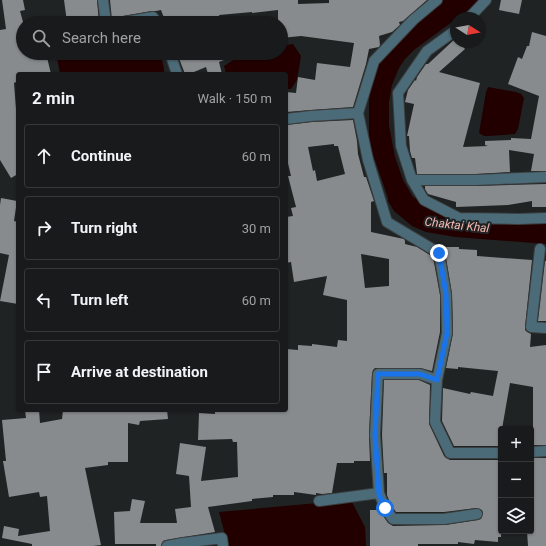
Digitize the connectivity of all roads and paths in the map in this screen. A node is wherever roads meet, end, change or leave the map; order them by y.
1 (103, 0) edge
2 (437, 0) edge
3 (486, 0) edge
4 (475, 12) edge
5 (105, 16) edge
6 (450, 34) edge
7 (172, 60) edge
8 (176, 72) edge
9 (358, 113) junction
10 (288, 119) edge
11 (546, 177) edge
12 (412, 180) junction
13 (546, 218) edge
14 (540, 249) dead end
15 (546, 328) edge
16 (437, 380) junction
17 (546, 451) edge
18 (534, 452) edge
19 (498, 453) edge
20 (379, 494) junction
21 (319, 501) dead end
22 (477, 514) dead end
23 (167, 546) edge
24 (223, 546) edge

1 - 5 street
2 - 9 street
3 - 4 street
6 - 12 street
7 - 8 street
9 - 10 street
9 - 16 street
11 - 12 street
12 - 13 street
14 - 15 street
16 - 19 street
16 - 20 street
17 - 18 street
20 - 21 street
20 - 22 street
23 - 24 street

